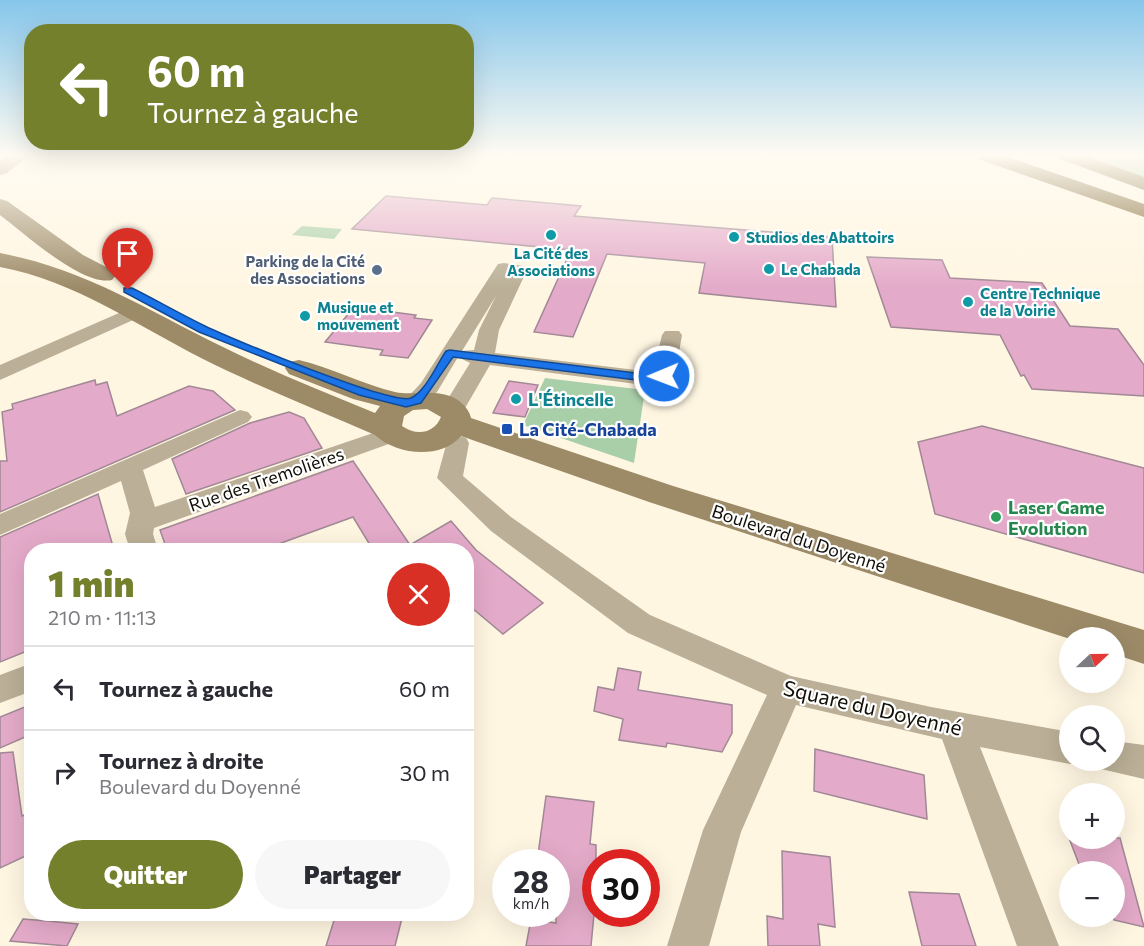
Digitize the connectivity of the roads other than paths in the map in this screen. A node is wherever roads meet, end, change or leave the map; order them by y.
1 (1112, 199) edge
2 (1144, 210) edge
3 (3, 221) edge
4 (0, 260) edge
5 (135, 312) junction
6 (203, 329) junction
7 (672, 335) dead end
8 (450, 353) junction
9 (483, 358) junction
10 (0, 373) edge
11 (411, 402) junction
12 (240, 417) dead end
13 (452, 428) junction
14 (389, 431) junction
15 (129, 468) junction
16 (141, 522) junction
17 (0, 525) edge
18 (142, 543) edge
19 (1059, 640) edge
20 (1144, 647) edge
21 (1125, 662) edge
22 (1144, 668) edge
23 (24, 680) edge
24 (0, 689) edge
25 (787, 689) junction
26 (955, 727) junction
27 (1059, 746) edge
28 (1125, 759) edge
29 (1144, 762) edge
30 (688, 946) edge
31 (1038, 946) edge

1 - 2 highway
3 - 6 main road, Boulevard du Doyenné
4 - 5 main road, Boulevard du Doyenné
5 - 6 main road, Boulevard du Doyenné
5 - 10 street
5 - 14 main road, Boulevard du Doyenné
6 - 11 main road, Boulevard du Doyenné
7 - 9 street
8 - 9 street
8 - 9 street
8 - 11 street
9 - 13 street
11 - 13 main road, Boulevard du Doyenné
11 - 14 main road
12 - 15 street
13 - 14 main road, Boulevard du Doyenné
13 - 19 main road, Boulevard du Doyenné
13 - 20 main road, Boulevard du Doyenné
13 - 25 street, Square du Doyenné
14 - 16 street, Rue des Tremolières
15 - 16 street
15 - 17 street
16 - 18 street
21 - 22 main road
23 - 24 street
25 - 26 street, Square du Doyenné
25 - 30 street
26 - 27 street, Square du Doyenné
26 - 31 street
28 - 29 street

